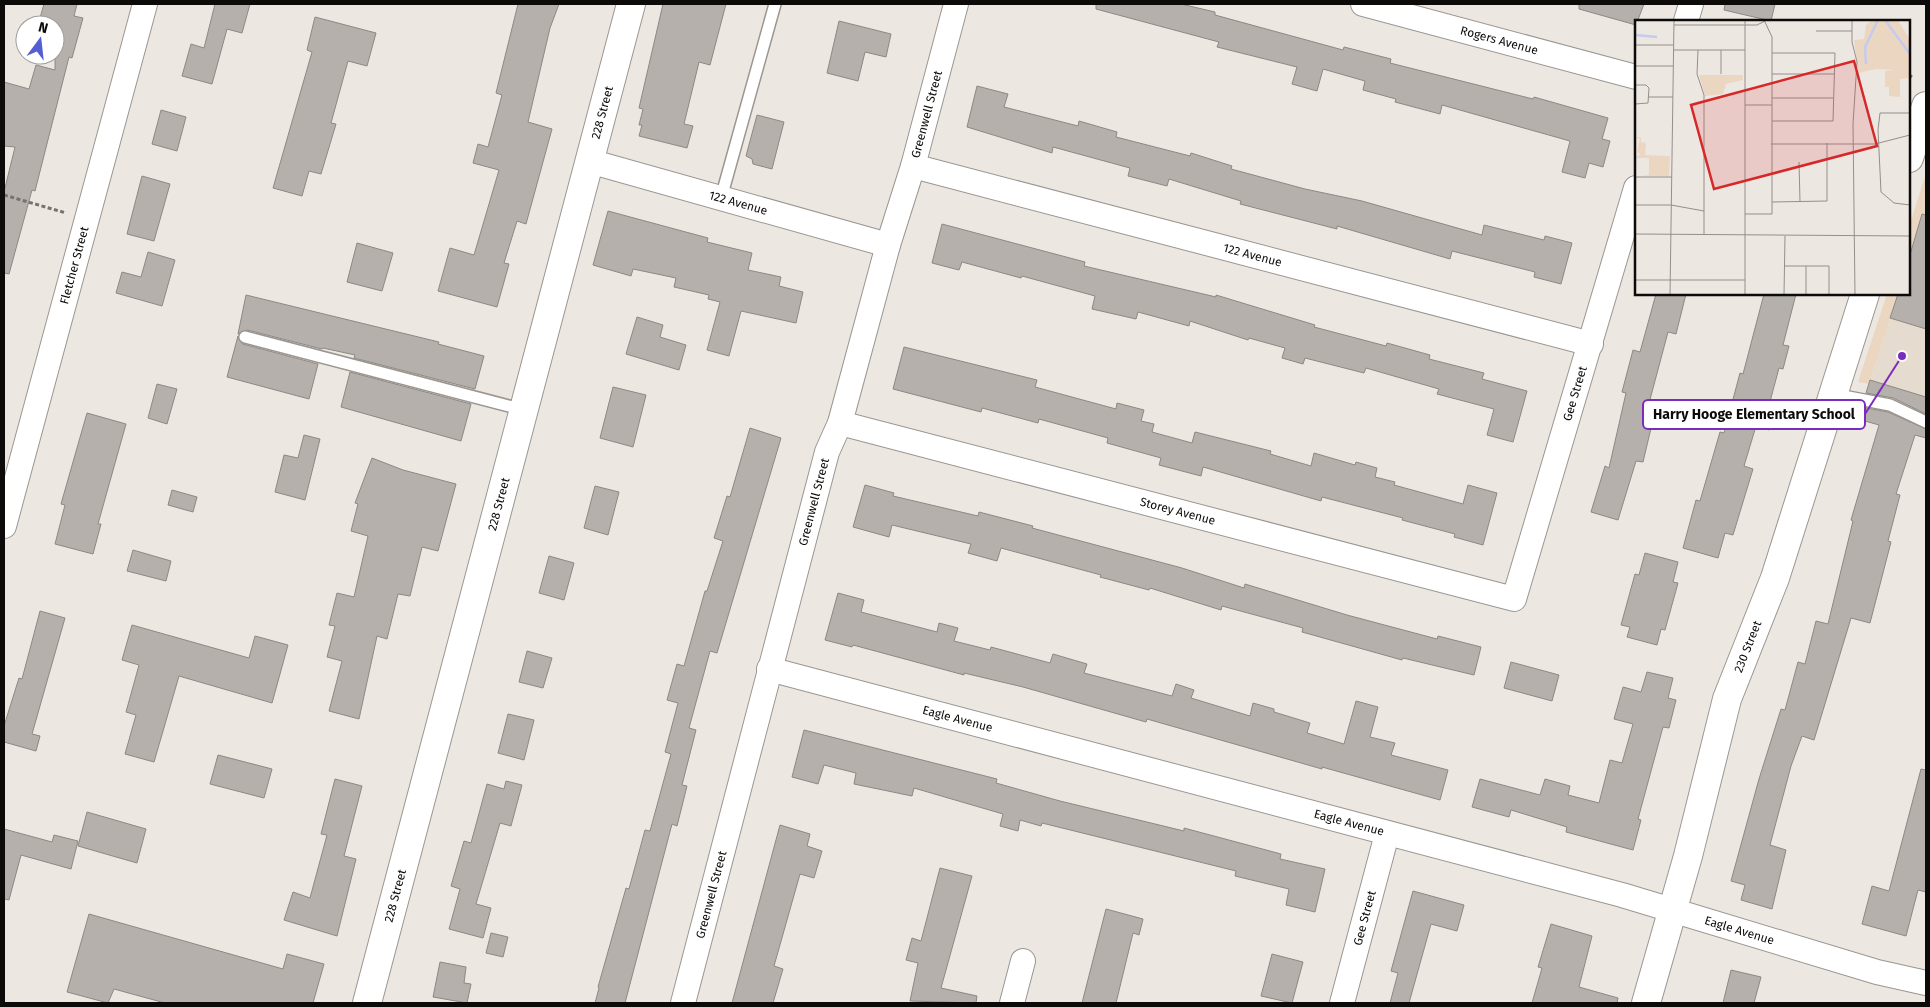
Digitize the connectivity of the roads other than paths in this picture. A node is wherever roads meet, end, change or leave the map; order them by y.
1 (145, 4) edge
2 (631, 4) edge
3 (775, 4) edge
4 (956, 4) edge
5 (1363, 4) edge
6 (1691, 4) edge
7 (1686, 20) edge
8 (1635, 77) edge
9 (1926, 106) edge
10 (1910, 155) edge
11 (590, 161) junction
12 (913, 166) junction
13 (1635, 191) edge
14 (721, 198) junction
15 (888, 245) junction
16 (1865, 295) edge
17 (245, 337) dead end
18 (1591, 344) junction
19 (1833, 394) junction
20 (524, 410) junction
21 (840, 422) junction
22 (1926, 422) edge
23 (4, 526) edge
24 (1514, 599) joint
25 (769, 669) junction
26 (1387, 834) junction
27 (1672, 910) junction
28 (1023, 961) dead end
29 (1926, 984) edge
30 (367, 1003) edge
31 (682, 1003) edge
32 (1012, 1003) edge
33 (1342, 1003) edge
34 (1646, 1003) edge

1 - 23 street, Fletcher Street
2 - 11 street, 228 Street
3 - 14 lane
4 - 12 street, Greenwell Street
5 - 8 street, Rogers Avenue
6 - 7 street
9 - 10 street
11 - 14 street, 122 Avenue
11 - 20 street, 228 Street
12 - 15 street, Greenwell Street
12 - 18 street, 122 Avenue
13 - 18 street, Gee Street
14 - 15 street, 122 Avenue
15 - 21 street, Greenwell Street
16 - 19 street, 230 Street
17 - 20 lane
18 - 24 street, Gee Street
19 - 22 lane
19 - 27 street, 230 Street
20 - 30 street, 228 Street
21 - 24 street, Storey Avenue
21 - 25 street, Greenwell Street
25 - 26 street, Eagle Avenue
25 - 31 street, Greenwell Street
26 - 27 street, Eagle Avenue
26 - 33 street, Gee Street
27 - 29 street, Eagle Avenue
27 - 34 street, 230 Street
28 - 32 street

